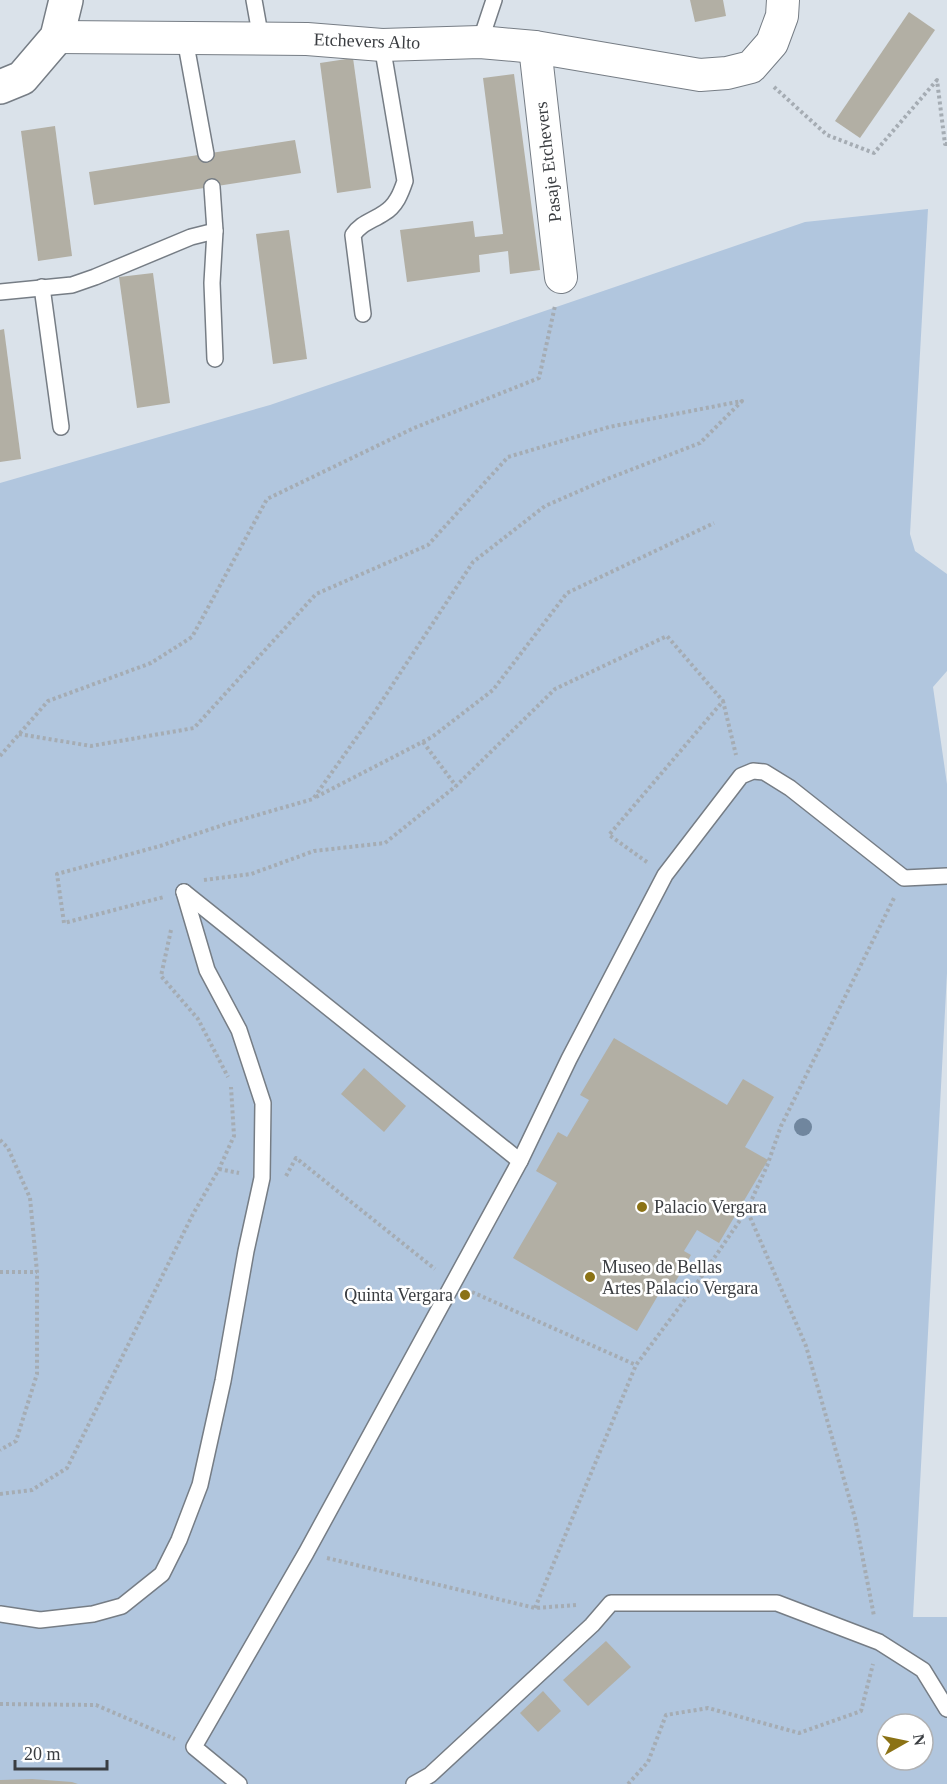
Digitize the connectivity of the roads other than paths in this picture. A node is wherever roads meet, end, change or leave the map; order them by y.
1 (66, 0) edge
2 (254, 0) edge
3 (494, 0) edge
4 (783, 0) edge
5 (57, 38) junction
6 (185, 39) junction
7 (261, 39) junction
8 (480, 42) junction
9 (382, 45) junction
10 (535, 47) junction
11 (0, 87) edge
12 (206, 154) dead end
13 (212, 187) dead end
14 (215, 231) junction
15 (561, 277) road end
16 (42, 287) junction
17 (0, 292) edge
18 (363, 314) dead end
19 (215, 358) dead end
20 (61, 427) dead end
21 (947, 876) edge
22 (520, 1161) junction
23 (0, 1614) edge
24 (947, 1709) edge
25 (239, 1784) edge
26 (414, 1784) edge

1 - 5 street
2 - 7 lane
3 - 8 lane
4 - 10 street, Etchevers Alto
5 - 6 street, Etchevers Alto
5 - 11 street
6 - 7 street, Etchevers Alto
6 - 12 lane
7 - 9 street, Etchevers Alto
8 - 9 street, Etchevers Alto
8 - 10 street, Etchevers Alto
9 - 18 lane
10 - 15 street, Pasaje Etchevers
13 - 14 lane
14 - 16 lane
14 - 19 lane
16 - 17 lane
16 - 20 lane
21 - 22 lane
22 - 23 lane
22 - 25 lane
24 - 26 lane

